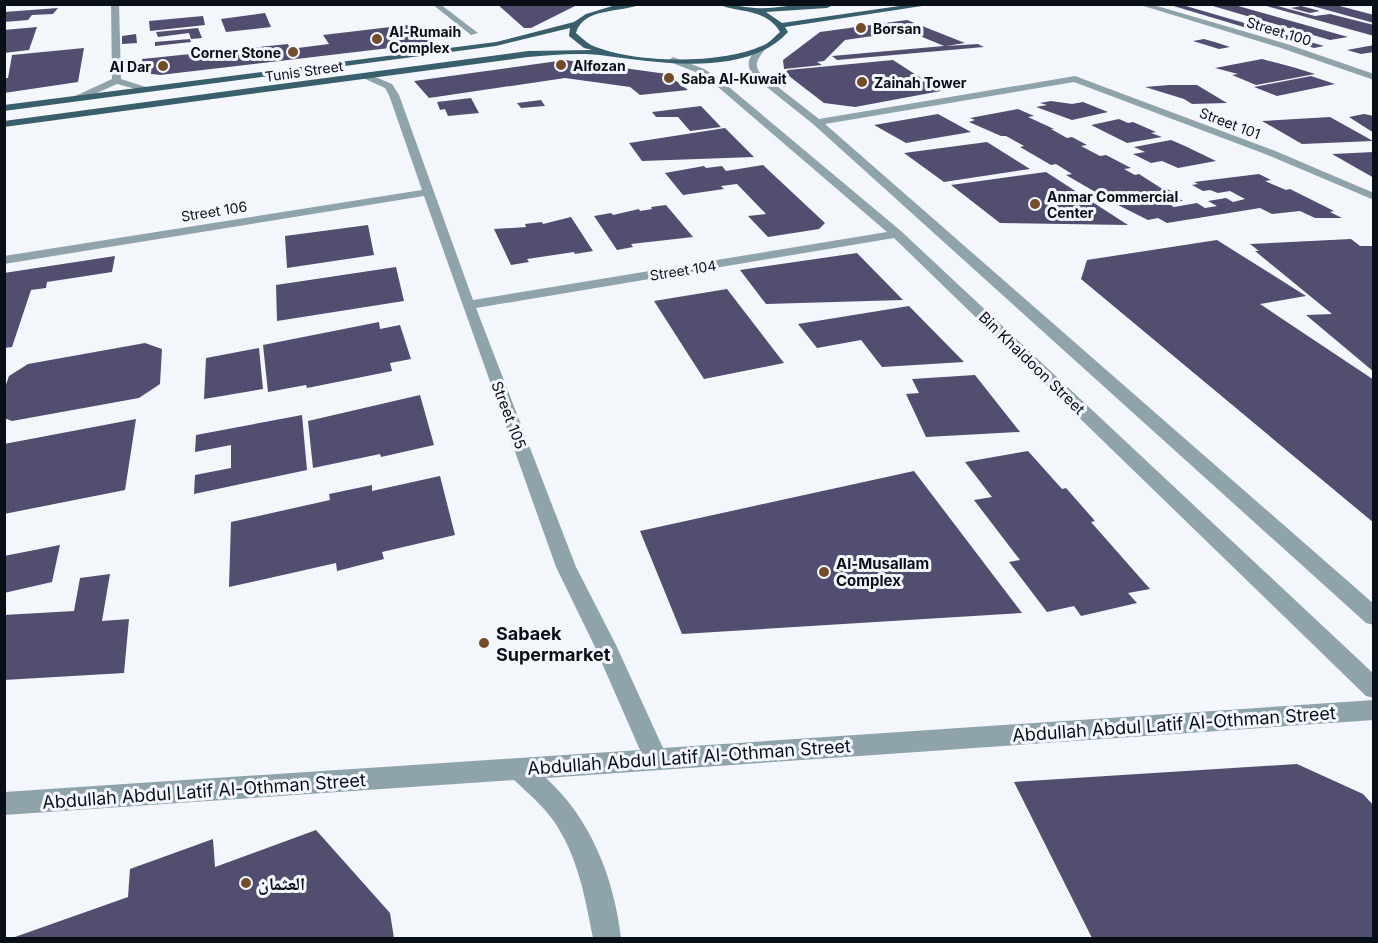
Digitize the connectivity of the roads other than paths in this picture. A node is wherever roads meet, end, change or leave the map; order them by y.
1 (115, 4) edge
2 (435, 4) edge
3 (609, 4) edge
4 (638, 4) edge
5 (720, 4) edge
6 (932, 4) edge
7 (1140, 4) edge
8 (832, 6) edge
9 (750, 10) junction
10 (599, 12) junction
11 (575, 24) junction
12 (782, 26) junction
13 (474, 33) dead end
14 (464, 47) junction
15 (761, 49) junction
16 (607, 53) junction
17 (673, 60) junction
18 (1365, 64) dead end
19 (448, 65) junction
20 (1347, 67) junction
21 (366, 76) junction
22 (1374, 78) edge
23 (117, 80) junction
24 (147, 89) junction
25 (76, 99) junction
26 (4, 108) edge
27 (817, 122) junction
28 (4, 124) edge
29 (429, 192) junction
30 (1374, 197) edge
31 (897, 234) junction
32 (4, 260) edge
33 (468, 305) junction
34 (1374, 617) edge
35 (1374, 689) edge
36 (1374, 710) edge
37 (656, 759) junction
38 (520, 769) junction
39 (4, 804) edge
40 (608, 939) edge

1 - 23 street
2 - 13 street
3 - 10 street
4 - 10 main road, Tunis Street
5 - 9 main road
6 - 12 main road
7 - 20 street, Street 100
8 - 9 main road
9 - 12 main road
10 - 11 main road, Tunis Street
11 - 14 main road, Tunis Street
11 - 16 main road
12 - 15 main road
14 - 19 main road
14 - 24 main road, Tunis Street
15 - 17 main road
15 - 27 street
16 - 17 main road
16 - 19 main road, Tunis Street
17 - 31 street, Bin Khaldoon Street
18 - 20 street
19 - 21 main road, Tunis Street
20 - 22 street, Street 100
21 - 28 main road, Tunis Street
21 - 29 street, Street 105
23 - 24 street
23 - 25 street
24 - 25 main road, Tunis Street
25 - 26 main road, Tunis Street
27 - 30 street, Street 101
27 - 34 street
29 - 32 street, Street 106
29 - 33 street, Street 105
31 - 33 street, Street 104
31 - 35 street, Bin Khaldoon Street
33 - 37 street, Street 105
36 - 37 street, Abdullah Abdul Latif Al-Othman Street
37 - 38 street, Abdullah Abdul Latif Al-Othman Street
38 - 39 street, Abdullah Abdul Latif Al-Othman Street
38 - 40 street

